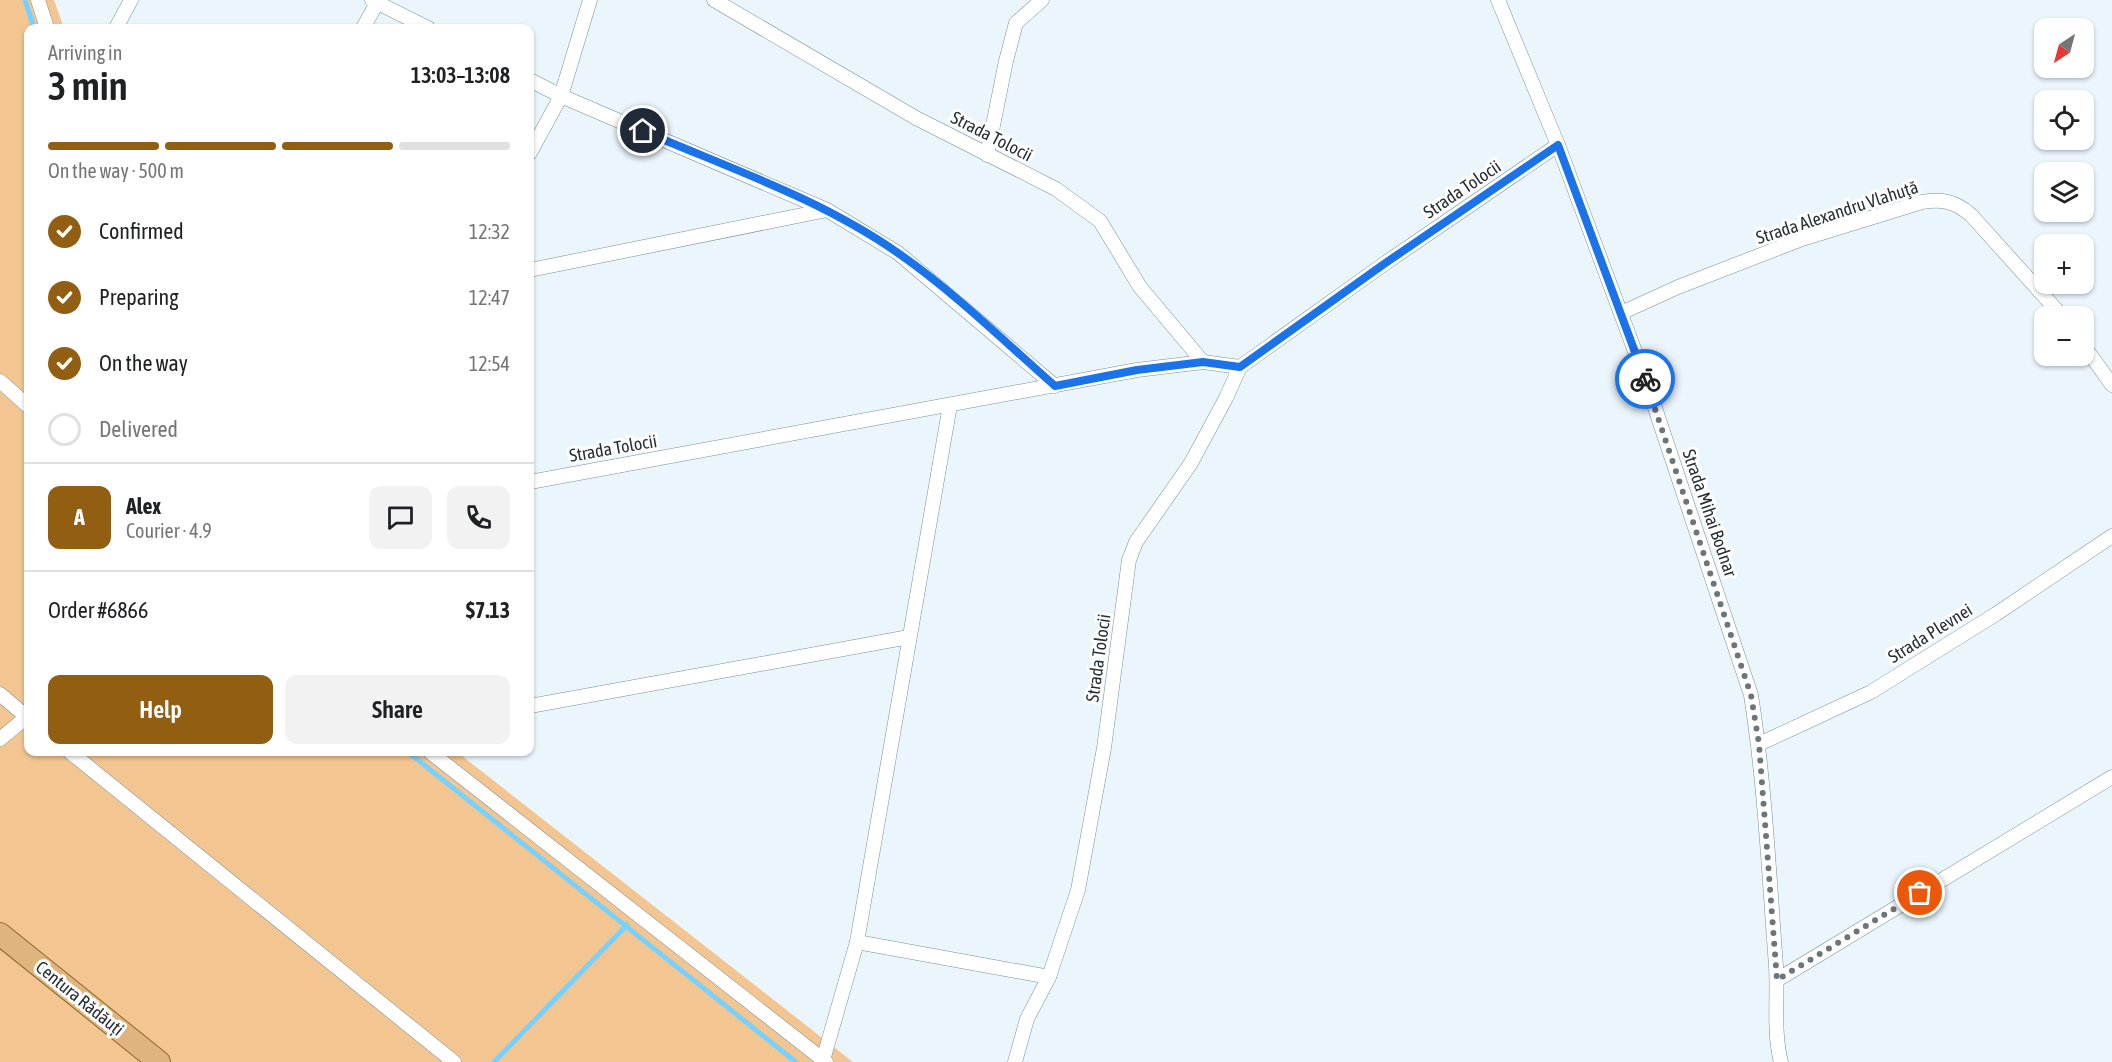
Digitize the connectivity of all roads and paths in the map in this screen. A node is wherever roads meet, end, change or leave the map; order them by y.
1 (38, 0) edge
2 (131, 0) edge
3 (590, 0) edge
4 (714, 0) edge
5 (1042, 0) edge
6 (1498, 0) edge
7 (374, 1) edge
8 (46, 24) edge
9 (118, 24) edge
10 (365, 24) edge
11 (420, 24) edge
12 (534, 82) edge
13 (561, 96) junction
14 (1558, 145) junction
15 (534, 146) edge
16 (987, 155) junction
17 (827, 210) junction
18 (534, 269) edge
19 (2053, 306) edge
20 (1621, 313) junction
21 (2094, 360) edge
22 (1203, 362) junction
23 (1240, 367) junction
24 (0, 381) edge
25 (2112, 385) edge
26 (1055, 386) junction
27 (24, 402) edge
28 (950, 405) junction
29 (534, 481) edge
30 (2112, 536) edge
31 (909, 637) junction
32 (0, 694) edge
33 (534, 705) edge
34 (24, 714) edge
35 (24, 720) edge
36 (0, 739) edge
37 (1759, 744) junction
38 (75, 756) edge
39 (435, 756) edge
40 (2112, 777) edge
41 (0, 934) edge
42 (857, 942) junction
43 (1049, 976) junction
44 (1777, 980) junction
45 (825, 1061) edge
46 (159, 1062) edge
47 (454, 1062) edge
48 (1015, 1062) edge
49 (1781, 1062) edge

1 - 8 street
2 - 9 street
3 - 13 street
4 - 16 street, Strada Tolocii
5 - 16 street
6 - 14 street, Strada Mihai Bodnar
7 - 10 street
7 - 11 street
12 - 13 street
13 - 15 street
13 - 17 street
14 - 20 street, Strada Mihai Bodnar
14 - 23 street, Strada Tolocii
16 - 22 street, Strada Tolocii
17 - 18 street
17 - 26 street
19 - 20 street, Strada Alexandru Vlahuţă
20 - 37 street, Strada Mihai Bodnar
21 - 25 street
22 - 23 street, Strada Tolocii
22 - 26 street, Strada Tolocii
23 - 43 street, Strada Tolocii
24 - 27 street
26 - 28 street, Strada Tolocii
28 - 29 street, Strada Tolocii
28 - 31 street
30 - 37 street, Strada Plevnei
31 - 33 street
31 - 42 street
32 - 34 street
35 - 36 street
37 - 44 street, Strada Mihai Bodnar
38 - 47 street
39 - 45 street
40 - 44 street
41 - 46 main road, Centura Rădăuți
42 - 43 street
42 - 45 street
43 - 48 street, Strada Tolocii
44 - 49 street, Strada Mihai Bodnar

